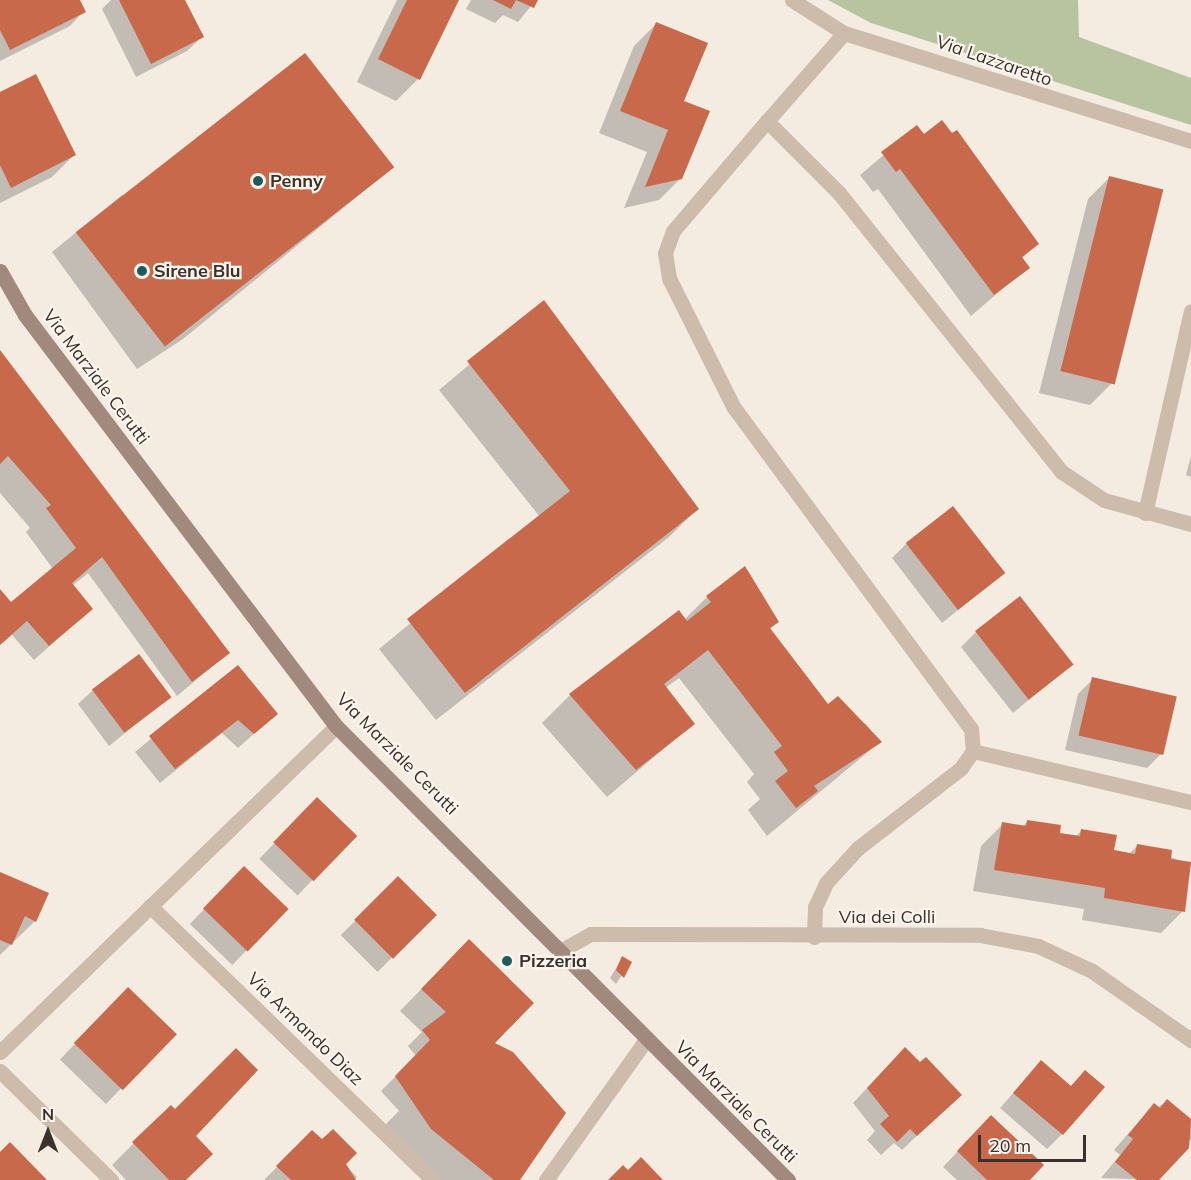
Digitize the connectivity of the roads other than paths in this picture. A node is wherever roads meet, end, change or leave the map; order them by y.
1 (792, 0) edge
2 (844, 33) junction
3 (767, 122) junction
4 (1191, 141) edge
5 (0, 271) edge
6 (0, 291) edge
7 (1191, 311) edge
8 (25, 315) junction
9 (1145, 513) junction
10 (1191, 524) edge
11 (336, 726) junction
12 (974, 751) junction
13 (1191, 802) edge
14 (150, 906) junction
15 (814, 937) junction
16 (560, 951) junction
17 (646, 1040) junction
18 (1191, 1040) edge
19 (0, 1052) edge
20 (0, 1071) edge
21 (111, 1180) edge
22 (433, 1180) edge
23 (546, 1180) edge
24 (788, 1180) edge

1 - 2 street, Via Lazzaretto
2 - 3 street
2 - 4 street, Via Lazzaretto
3 - 9 street
3 - 12 street
5 - 8 street, Via Marziale Cerutti
6 - 8 street, Via Marziale Cerutti
7 - 9 street
8 - 11 street, Via Marziale Cerutti
9 - 10 street
11 - 14 street
11 - 16 street, Via Marziale Cerutti
12 - 13 street
12 - 15 street
14 - 19 street
14 - 22 street, Via Armando Diaz
15 - 16 street, Via dei Colli
15 - 18 street, Via dei Colli
16 - 17 street, Via Marziale Cerutti
17 - 23 street
17 - 24 street, Via Marziale Cerutti
20 - 21 street

